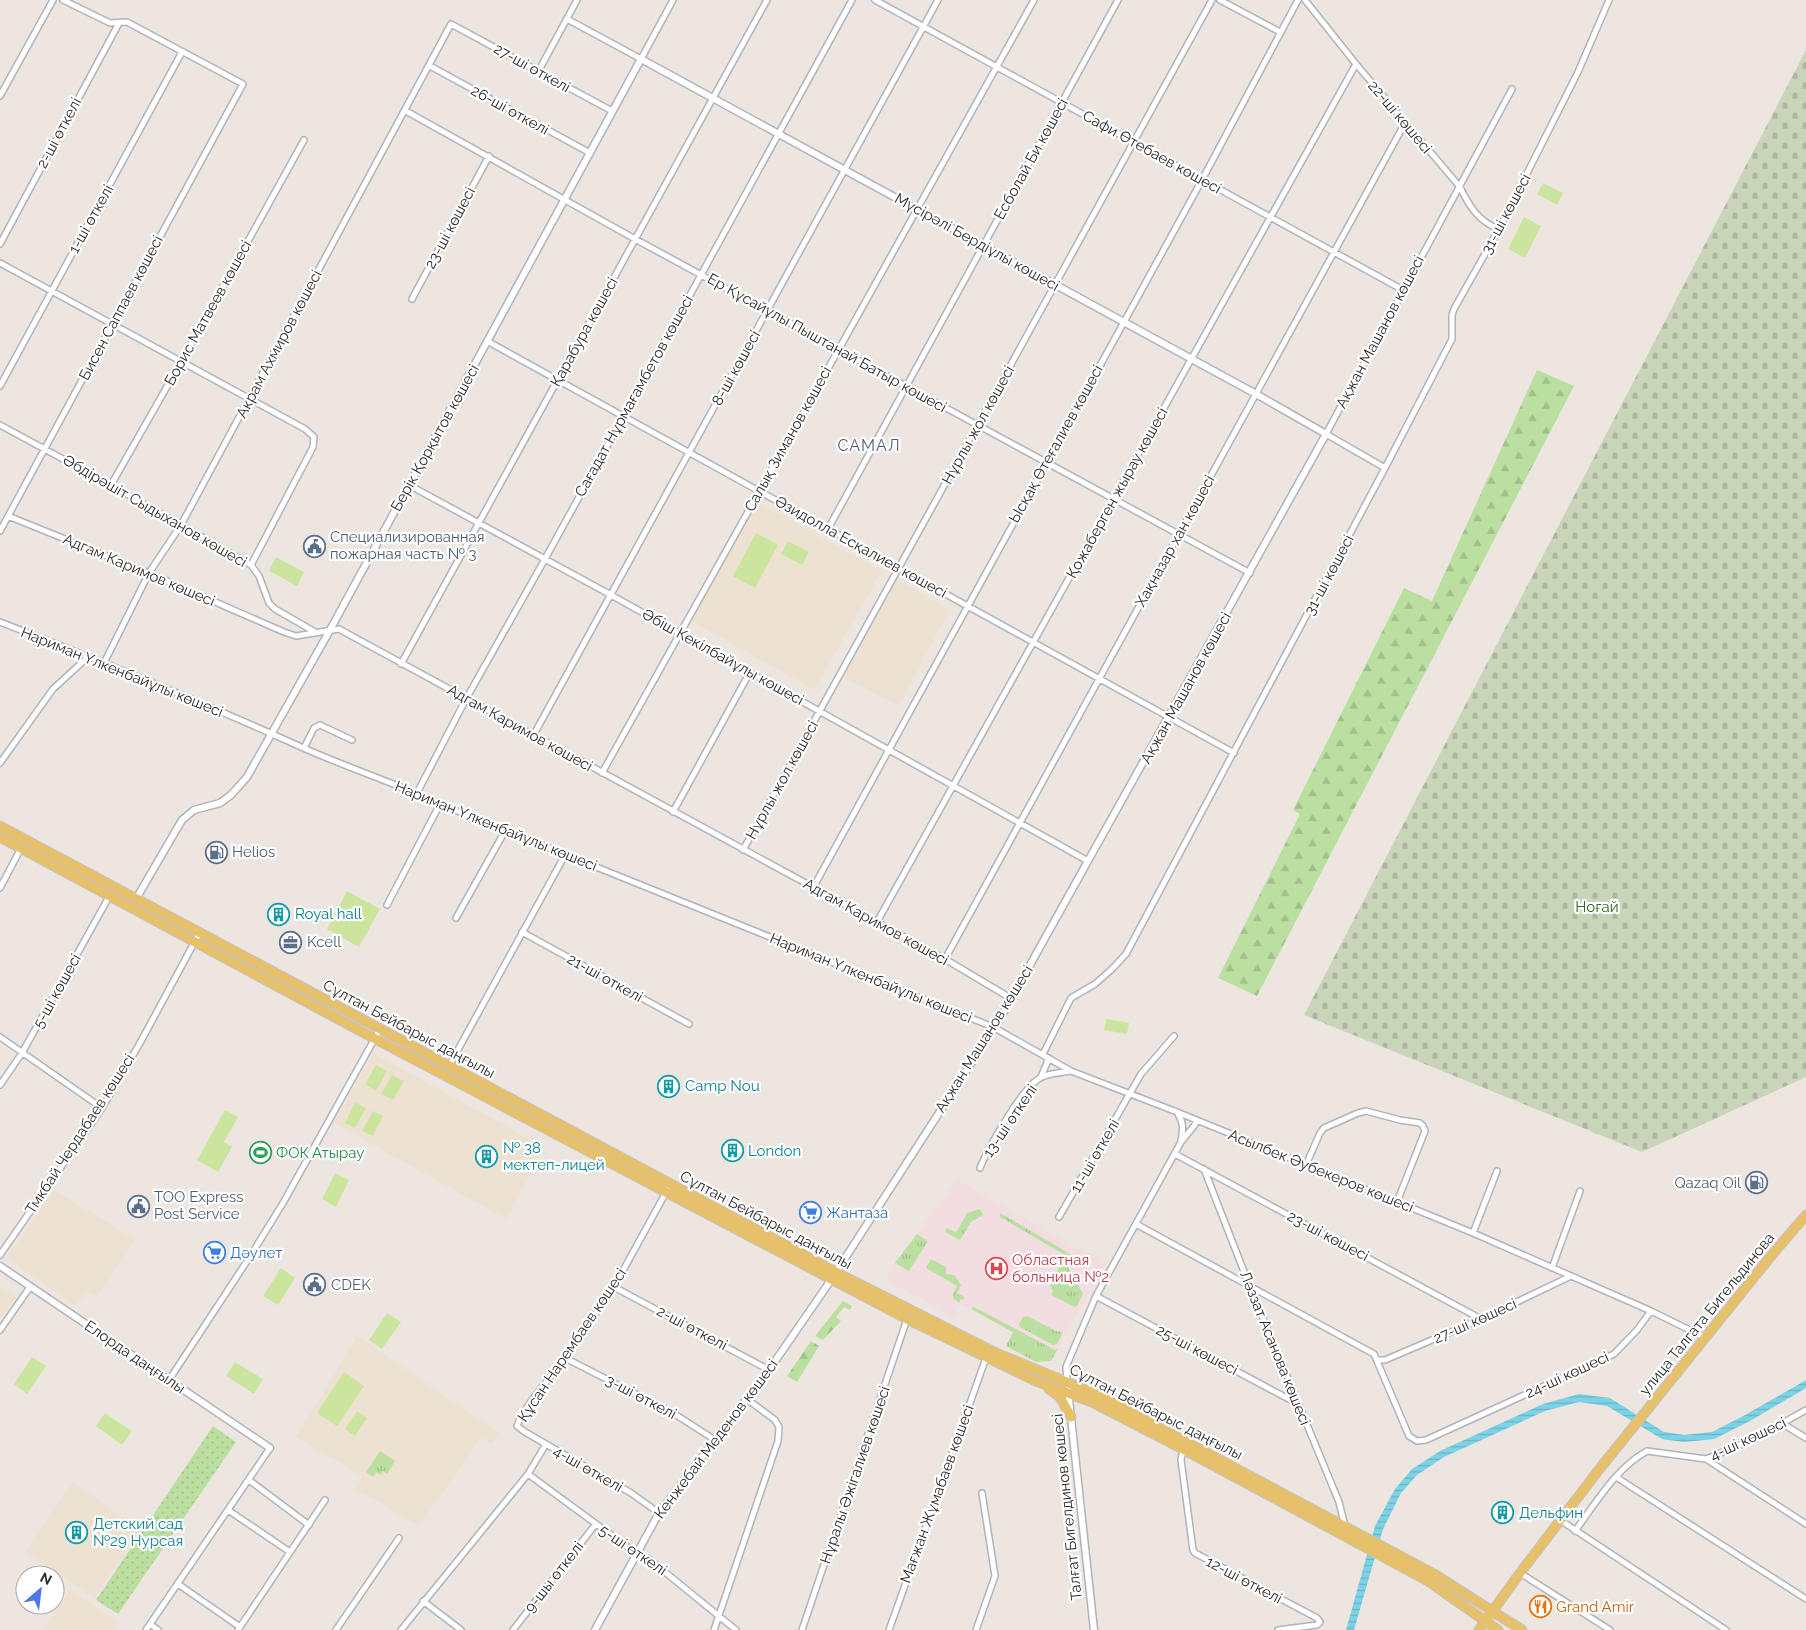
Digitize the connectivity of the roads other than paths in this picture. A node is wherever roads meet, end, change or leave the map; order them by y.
1 (53, 0) edge
2 (63, 0) edge
3 (577, 0) edge
4 (673, 0) edge
5 (767, 0) edge
6 (852, 0) edge
7 (875, 0) edge
8 (938, 0) edge
9 (1034, 0) edge
10 (1118, 0) edge
11 (1212, 0) edge
12 (1220, 0) edge
13 (1298, 0) edge
14 (1305, 0) edge
15 (1609, 0) edge
16 (567, 19) junction
17 (119, 23) junction
18 (451, 24) joint
19 (923, 27) junction
20 (1280, 32) junction
21 (182, 52) junction
22 (641, 59) junction
23 (1356, 64) junction
24 (430, 66) junction
25 (996, 67) junction
26 (538, 72) junction
27 (1512, 89) dead end
28 (0, 96) edge
29 (713, 99) junction
30 (1062, 103) junction
31 (406, 110) junction
32 (612, 111) junction
33 (1405, 123) junction
34 (778, 134) junction
35 (304, 140) dead end
36 (1134, 142) junction
37 (590, 153) junction
38 (489, 156) junction
39 (844, 170) junction
40 (1202, 180) junction
41 (1460, 188) junction
42 (564, 198) junction
43 (917, 209) junction
44 (1270, 218) junction
45 (1500, 229) junction
46 (635, 239) junction
47 (0, 244) edge
48 (984, 246) junction
49 (1334, 252) junction
50 (0, 263) edge
51 (700, 275) junction
52 (1055, 284) junction
53 (1403, 290) junction
54 (52, 291) junction
55 (412, 299) dead end
56 (767, 311) junction
57 (1124, 322) junction
58 (112, 324) junction
59 (487, 341) junction
60 (838, 350) junction
61 (1192, 359) junction
62 (181, 362) junction
63 (558, 380) junction
64 (0, 386) edge
65 (906, 387) junction
66 (1256, 394) junction
67 (250, 399) junction
68 (622, 416) junction
69 (0, 425) edge
70 (977, 425) junction
71 (1326, 434) junction
72 (44, 449) junction
73 (689, 453) junction
74 (1046, 463) junction
75 (1385, 468) junction
76 (111, 485) junction
77 (409, 485) junction
78 (759, 491) junction
79 (1113, 499) junction
80 (8, 516) junction
81 (479, 523) junction
82 (181, 525) junction
83 (828, 529) junction
84 (0, 531) edge
85 (1178, 535) junction
86 (545, 559) junction
87 (251, 565) junction
88 (898, 568) junction
89 (149, 573) junction
90 (1250, 573) junction
91 (611, 594) junction
92 (968, 606) junction
93 (0, 622) edge
94 (330, 630) junction
95 (315, 632) junction
96 (680, 633) junction
97 (1033, 642) junction
98 (88, 656) junction
99 (104, 663) junction
100 (401, 664) junction
101 (750, 672) junction
102 (1099, 679) junction
103 (466, 699) junction
104 (820, 711) junction
105 (1169, 718) junction
106 (272, 734) junction
107 (533, 736) junction
108 (352, 740) dead end
109 (304, 748) junction
110 (889, 750) junction
111 (1234, 753) junction
112 (0, 763) edge
113 (602, 773) junction
114 (954, 786) junction
115 (417, 793) junction
116 (440, 804) junction
117 (674, 812) junction
118 (1020, 823) junction
119 (0, 826) edge
120 (505, 831) junction
121 (0, 837) edge
122 (22, 848) junction
123 (743, 850) junction
124 (565, 855) junction
125 (1088, 861) junction
126 (0, 888) edge
127 (813, 888) junction
128 (110, 895) junction
129 (136, 899) junction
130 (387, 905) dead end
131 (456, 918) dead end
132 (877, 922) junction
133 (200, 932) junction
134 (522, 932) junction
135 (195, 941) junction
136 (945, 959) junction
137 (1012, 999) junction
138 (689, 1024) dead end
139 (993, 1028) junction
140 (380, 1030) junction
141 (1174, 1036) dead end
142 (0, 1037) edge
143 (375, 1038) junction
144 (22, 1052) junction
145 (1043, 1054) junction
146 (1049, 1058) junction
147 (449, 1066) junction
148 (1071, 1071) junction
149 (1041, 1077) junction
150 (0, 1085) edge
151 (1130, 1094) junction
152 (102, 1108) junction
153 (1177, 1112) junction
154 (1197, 1121) junction
155 (1181, 1142) junction
156 (1175, 1154) junction
157 (1306, 1165) junction
158 (980, 1168) dead end
159 (1204, 1169) junction
160 (1497, 1171) dead end
161 (668, 1188) junction
162 (1580, 1191) dead end
163 (1397, 1202) junction
164 (1806, 1215) edge
165 (1059, 1217) dead end
166 (1136, 1224) junction
167 (1473, 1233) junction
168 (0, 1255) edge
169 (0, 1266) edge
170 (1552, 1268) junction
171 (833, 1276) junction
172 (1571, 1276) junction
173 (1250, 1286) junction
174 (30, 1287) junction
175 (614, 1287) junction
176 (1096, 1296) junction
177 (1651, 1311) junction
178 (1481, 1319) junction
179 (907, 1320) junction
180 (0, 1330) edge
181 (1706, 1338) junction
182 (565, 1358) junction
183 (986, 1358) junction
184 (1377, 1360) junction
185 (769, 1370) junction
186 (169, 1380) junction
187 (1036, 1380) junction
188 (1067, 1382) junction
189 (1068, 1392) junction
190 (747, 1399) junction
191 (1298, 1404) junction
192 (1806, 1410) edge
193 (1071, 1417) junction
194 (1783, 1424) junction
195 (517, 1426) joint
196 (1806, 1438) edge
197 (715, 1440) junction
198 (546, 1444) junction
199 (270, 1448) joint
200 (1183, 1449) junction
201 (1706, 1459) junction
202 (528, 1474) junction
203 (1616, 1477) junction
204 (249, 1480) junction
205 (982, 1493) dead end
206 (325, 1500) dead end
207 (228, 1510) junction
208 (659, 1513) junction
209 (1560, 1520) junction
210 (1806, 1524) edge
211 (309, 1525) junction
212 (595, 1525) junction
213 (1345, 1526) junction
214 (1575, 1531) junction
215 (399, 1538) dead end
216 (290, 1552) junction
217 (637, 1554) junction
218 (1520, 1573) junction
219 (178, 1584) junction
220 (1501, 1599) junction
221 (1806, 1599) edge
222 (423, 1601) junction
223 (1478, 1602) junction
224 (1493, 1611) junction
225 (719, 1615) junction
226 (1502, 1617) junction
227 (150, 1624) junction
228 (239, 1628) edge
229 (1480, 1628) edge
230 (146, 1630) edge
231 (158, 1630) edge
232 (336, 1630) edge
233 (401, 1630) edge
234 (461, 1630) edge
235 (513, 1630) edge
236 (595, 1630) edge
237 (714, 1630) edge
238 (736, 1630) edge
239 (802, 1630) edge
240 (889, 1630) edge
241 (976, 1630) edge
242 (1094, 1630) edge
243 (1278, 1630) edge
244 (1498, 1630) edge
245 (1522, 1630) edge
246 (1610, 1630) edge
247 (1726, 1630) edge

1 - 28 street
2 - 17 street
3 - 16 street
4 - 22 street, Берік Қорқытов көшесі
5 - 29 street, Қарабура көшесі
6 - 34 street, Сағадат Нұрмағамбетов көшесі
7 - 19 street, Сафи Өтебаев көшесі
8 - 19 street, 8-шi көшесi
9 - 25 street, Салық Зиманов көшесі
10 - 30 street, Есболай Би көшесі
11 - 36 street, Нұрлы жол көшесі
12 - 20 street
13 - 20 street, Ысқақ Өтеғалиев көшесі
14 - 23 street, 22-ші көшесі
15 - 45 street, 31-ші көшесі
16 - 22 street, Мүсірәлі Бердіұлы көшесі
16 - 26 street
17 - 21 street
17 - 47 street, 2-ші өткелі
18 - 24 street, Акрам Ахмиров көшесі
18 - 26 street, 27-ші өткелі
19 - 25 street, Сафи Өтебаев көшесі
19 - 39 street, 8-шi көшесi
20 - 40 street, Ысқақ Өтеғалиев көшесі
21 - 54 street, 1-ші өткелі
21 - 58 street, Бисен Саппаев көшесі
22 - 29 street, Мүсірәлі Бердіұлы көшесі
22 - 32 street, Берік Қорқытов көшесі
23 - 33 street, 22-ші көшесі
23 - 44 street, Қожаберген жырау көшесі
24 - 31 street, Акрам Ахмиров көшесі
24 - 37 street, 26-ші өткелі
25 - 30 street, Сафи Өтебаев көшесі
25 - 43 street, Салық Зиманов көшесі
26 - 32 street, 27-ші өткелі
27 - 41 street, Ақжан Машанов көшесі
29 - 34 street, Мүсірәлі Бердіұлы көшесі
29 - 46 street, Қарабура көшесі
30 - 36 street, Сафи Өтебаев көшесі
30 - 48 street, Есболай Би көшесі
31 - 38 street, Ер Құсайұлы Пыштанай Батыр көшесі
31 - 67 street, Акрам Ахмиров көшесі
32 - 37 street, Берік Қорқытов көшесі
33 - 41 street, 22-ші көшесі
33 - 49 street, Хақназар хан көшесі
34 - 39 street, Мүсірәлі Бердіұлы көшесі
34 - 51 street, Сағадат Нұрмағамбетов көшесі
35 - 62 street, Борис Матвеев көшесі
36 - 40 street, Сафи Өтебаев көшесі
36 - 52 street, Нұрлы жол көшесі
37 - 42 street, Берік Қорқытов көшесі
38 - 42 street, Ер Құсайұлы Пыштанай Батыр көшесі
38 - 55 street, 23-шi көшесi
39 - 43 street, Мүсірәлі Бердіұлы көшесі
39 - 56 street, 8-шi көшесi
40 - 44 street, Сафи Өтебаев көшесі
40 - 57 street, Ысқақ Өтеғалиев көшесі
41 - 45 street, 22-ші көшесі
41 - 53 street, Ақжан Машанов көшесі
42 - 46 street, Ер Құсайұлы Пыштанай Батыр көшесі
42 - 59 street, Берік Қорқытов көшесі
43 - 48 street, Мүсірәлі Бердіұлы көшесі
43 - 60 street, Салық Зиманов көшесі
44 - 49 street, Сафи Өтебаев көшесі
44 - 61 street, Қожаберген жырау көшесі
45 - 75 street, 31-ші көшесі
46 - 51 street, Ер Құсайұлы Пыштанай Батыр көшесі
46 - 63 street, Қарабура көшесі
48 - 52 street, Мүсірәлі Бердіұлы көшесі
48 - 65 street, Есболай Би көшесі
49 - 53 street, Сафи Өтебаев көшесі
49 - 66 street, Хақназар хан көшесі
50 - 54 street
51 - 56 street, Ер Құсайұлы Пыштанай Батыр көшесі
51 - 68 street, Сағадат Нұрмағамбетов көшесі
52 - 57 street, Мүсірәлі Бердіұлы көшесі
52 - 70 street, Нұрлы жол көшесі
53 - 71 street, Ақжан Машанов көшесі
54 - 58 street
54 - 64 street, 1-ші өткелі
56 - 60 street, Ер Құсайұлы Пыштанай Батыр көшесі
56 - 73 street, 8-шi көшесi
57 - 61 street, Мүсірәлі Бердіұлы көшесі
57 - 74 street, Ысқақ Өтеғалиев көшесі
58 - 62 street
58 - 72 street, Бисен Саппаев көшесі
59 - 63 street, Әзидолла Есқалиев көшесі
59 - 77 street, Берік Қорқытов көшесі
60 - 65 street, Ер Құсайұлы Пыштанай Батыр көшесі
60 - 78 street, Салық Зиманов көшесі
61 - 66 street, Мүсірәлі Бердіұлы көшесі
61 - 79 street, Қожаберген жырау көшесі
62 - 67 street
62 - 76 street, Борис Матвеев көшесі
63 - 68 street, Әзидолла Есқалиев көшесі
63 - 81 street, Қарабура көшесі
65 - 70 street, Ер Құсайұлы Пыштанай Батыр көшесі
65 - 83 street, Есболай Би көшесі
66 - 71 street, Мүсірәлі Бердіұлы көшесі
66 - 85 street, Хақназар хан көшесі
67 - 82 street, Акрам Ахмиров көшесі
67 - 87 street
68 - 73 street, Әзидолла Есқалиев көшесі
68 - 86 street, Сағадат Нұрмағамбетов көшесі
69 - 72 street, Әбдірәшіт Сыдыханов көшесі
70 - 74 street, Ер Құсайұлы Пыштанай Батыр көшесі
70 - 88 street, Нұрлы жол көшесі
71 - 75 street, Мүсірәлі Бердіұлы көшесі
71 - 90 street, Ақжан Машанов көшесі
72 - 76 street, Әбдірәшіт Сыдыханов көшесі
72 - 80 street, Бисен Саппаев көшесі
73 - 78 street, Әзидолла Есқалиев көшесі
73 - 91 street, 8-шi көшесi
74 - 79 street, Ер Құсайұлы Пыштанай Батыр көшесі
74 - 92 street, Ысқақ Өтеғалиев көшесі
75 - 111 street, 31-ші көшесі
76 - 82 street, Әбдірәшіт Сыдыханов көшесі
77 - 81 street, Әбіш Кекілбайұлы көшесі
77 - 94 street, Берік Қорқытов көшесі
78 - 83 street, Әзидолла Есқалиев көшесі
78 - 96 street, Салық Зиманов көшесі
79 - 85 street, Ер Құсайұлы Пыштанай Батыр көшесі
79 - 97 street, Қожаберген жырау көшесі
80 - 84 street, Бисен Саппаев көшесі
80 - 89 street, Адгам Каримов көшесі
81 - 86 street, Әбіш Кекілбайұлы көшесі
81 - 100 street, Қарабура көшесі
82 - 87 street, Әбдірәшіт Сыдыханов көшесі
82 - 89 street, Акрам Ахмиров көшесі
83 - 88 street, Әзидолла Есқалиев көшесі
85 - 90 street, Ер Құсайұлы Пыштанай Батыр көшесі
85 - 102 street, Хақназар хан көшесі
86 - 91 street, Әбіш Кекілбайұлы көшесі
86 - 103 street, Сағадат Нұрмағамбетов көшесі
87 - 95 street, Әбдірәшіт Сыдыханов көшесі
88 - 92 street, Әзидолла Есқалиев көшесі
88 - 104 street, Нұрлы жол көшесі
89 - 95 street, Адгам Каримов көшесі
89 - 99 street, Акрам Ахмиров көшесі
90 - 105 street, Ақжан Машанов көшесі
91 - 96 street, Әбіш Кекілбайұлы көшесі
91 - 107 street, 8-шi көшесi
92 - 97 street, Әзидолла Есқалиев көшесі
92 - 110 street, Ысқақ Өтеғалиев көшесі
93 - 98 street, Нариман Үлкенбайұлы көшесі
94 - 95 street, Адгам Каримов көшесі
94 - 100 street, Адгам Каримов көшесі
94 - 106 street, Берік Қорқытов көшесі
96 - 101 street, Әбіш Кекілбайұлы көшесі
96 - 113 street, Салық Зиманов көшесі
97 - 102 street, Әзидолла Есқалиев көшесі
97 - 114 street, Қожаберген жырау көшесі
98 - 99 street, Нариман Үлкенбайұлы көшесі
98 - 112 street
99 - 106 street, Нариман Үлкенбайұлы көшесі
100 - 103 street, Адгам Каримов көшесі
101 - 104 street, Әбіш Кекілбайұлы көшесі
101 - 117 street
102 - 105 street, Әзидолла Есқалиев көшесі
102 - 118 street, Хақназар хан көшесі
103 - 107 street, Адгам Каримов көшесі
103 - 115 street, Сағадат Нұрмағамбетов көшесі
104 - 110 street, Әбіш Кекілбайұлы көшесі
104 - 123 street, Нұрлы жол көшесі
105 - 111 street, Әзидолла Есқалиев көшесі
105 - 125 street, Ақжан Машанов көшесі
106 - 109 street, Нариман Үлкенбайұлы көшесі
106 - 129 street, Берік Қорқытов көшесі
107 - 113 street, Адгам Каримов көшесі
108 - 109 street
109 - 115 street, Нариман Үлкенбайұлы көшесі
110 - 114 street, Әбіш Кекілбайұлы көшесі
110 - 127 street, Ысқақ Өтеғалиев көшесі
111 - 145 street, 31-ші көшесі
113 - 117 street, Адгам Каримов көшесі
114 - 118 street, Әбіш Кекілбайұлы көшесі
114 - 132 street, Қожаберген жырау көшесі
115 - 116 street, Нариман Үлкенбайұлы көшесі
116 - 120 street, Нариман Үлкенбайұлы көшесі
116 - 130 street
117 - 123 street, Адгам Каримов көшесі
118 - 125 street, Әбіш Кекілбайұлы көшесі
118 - 136 street, Хақназар хан көшесі
119 - 129 main road, Сұлтан Бейбарыс даңғылы
120 - 124 street, Нариман Үлкенбайұлы көшесі
120 - 131 street
121 - 122 main road, Сұлтан Бейбарыс даңғылы
122 - 126 street
122 - 128 main road, Сұлтан Бейбарыс даңғылы
123 - 127 street, Адгам Каримов көшесі
124 - 134 street
124 - 139 street, Нариман Үлкенбайұлы көшесі
125 - 137 street, Ақжан Машанов көшесі
127 - 132 street, Адгам Каримов көшесі
128 - 135 main road, Сұлтан Бейбарыс даңғылы
128 - 144 street, 5-ші көшесі
129 - 133 main road, Сұлтан Бейбарыс даңғылы
132 - 136 street, Адгам Каримов көшесі
133 - 135 street, Тмкбай Чердабаев көшесі
133 - 140 main road, Сұлтан Бейбарыс даңғылы
134 - 138 street, 21-ші өткелі
134 - 147 street
135 - 143 main road, Сұлтан Бейбарыс даңғылы
135 - 152 street, Тмкбай Чердабаев көшесі
136 - 137 street, Адгам Каримов көшесі
137 - 139 street, Ақжан Машанов көшесі
139 - 145 street, Асылбек Әубекеров көшесі
139 - 171 street, Ақжан Машанов көшесі
140 - 143 street
140 - 147 main road, Сұлтан Бейбарыс даңғылы
141 - 151 street, 11-ші өткелі
142 - 144 street
143 - 161 main road, Сұлтан Бейбарыс даңғылы
143 - 186 street
144 - 150 street, 5-ші көшесі
144 - 152 street
145 - 146 street, Асылбек Әубекеров көшесі
146 - 148 street, Асылбек Әубекеров көшесі
146 - 149 street
147 - 161 main road, Сұлтан Бейбарыс даңғылы
148 - 149 street, 13-ші өткелі
148 - 151 street, Асылбек Әубекеров көшесі
149 - 158 street, 13-ші өткелі
151 - 153 street, Асылбек Әубекеров көшесі
151 - 165 street, 11-ші өткелі
152 - 168 street, Тмкбай Чердабаев көшесі
153 - 154 street, Асылбек Әубекеров көшесі
153 - 155 street
154 - 155 street
154 - 157 street, Асылбек Әубекеров көшесі
155 - 156 street
156 - 159 street, 23-ші көшесі
156 - 166 street
157 - 163 street, Асылбек Әубекеров көшесі
157 - 163 street
159 - 173 street, Ләззат Асанова көшесі
159 - 178 street, 23-ші көшесі
160 - 167 street
161 - 171 main road, Сұлтан Бейбарыс даңғылы
161 - 175 street, Құсан Нарембаев көшесі
162 - 170 street
163 - 167 street, Асылбек Әубекеров көшесі
164 - 181 main road, улица Талгата Бигельдинова
166 - 173 street
166 - 176 street
167 - 170 street, Асылбек Әубекеров көшесі
169 - 174 street, Елорда даңғылы
170 - 172 street, Асылбек Әубекеров көшесі
171 - 179 main road, Сұлтан Бейбарыс даңғылы
171 - 185 street, Кенжебай Меденов көшесі
171 - 188 main road, Сұлтан Бейбарыс даңғылы
172 - 177 street, Асылбек Әубекеров көшесі
172 - 178 street, 27-ші көшесі
173 - 184 street
173 - 191 street, Ләззат Асанова көшесі
174 - 180 street
174 - 186 street, Елорда даңғылы
175 - 182 street, Құсан Нарембаев көшесі
175 - 185 street, 2-ші өткелі
176 - 188 street
176 - 191 street, 25-ші көшесі
177 - 181 street
177 - 184 street, 24-ші көшесі
178 - 184 street, 27-ші көшесі
179 - 183 main road, Сұлтан Бейбарыс даңғылы
179 - 239 street, Нұралы Әжiгалиев көшесi
181 - 209 main road, улица Талгата Бигельдинова
182 - 195 street, Құсан Нарембаев көшесі
182 - 197 street, 3-ші өткелі
183 - 187 main road, Сұлтан Бейбарыс даңғылы
183 - 240 street, Мағжан Жұмабаев көшесі
185 - 190 street, Кенжебай Меденов көшесі
186 - 199 street, Елорда даңғылы
187 - 189 main road, Сұлтан Бейбарыс даңғылы
187 - 193 main road
188 - 189 street, Талғат Бигелдинов көшесі
188 - 213 main road, Сұлтан Бейбарыс даңғылы
189 - 193 street, Талғат Бигелдинов көшесі
189 - 200 main road, Сұлтан Бейбарыс даңғылы
190 - 197 street, Кенжебай Меденов көшесі
190 - 225 street
191 - 213 street, Ләззат Асанова көшесі
192 - 194 street, 4-ші көшесі
193 - 242 street, Талғат Бигелдинов көшесі
194 - 196 street
194 - 201 street, 4-ші көшесі
195 - 198 street, 4-ші өткелі
197 - 208 street, Кенжебай Меденов көшесі
198 - 202 street
198 - 208 street, 4-ші өткелі
199 - 204 street
200 - 229 main road, Сұлтан Бейбарыс даңғылы
200 - 243 street, 12-ші өткелі
201 - 203 street, 4-ші көшесі
201 - 210 street
202 - 212 street, 5-ші өткелі
202 - 222 street
203 - 214 street, 4-ші көшесі
203 - 221 street
204 - 207 street
204 - 211 street
205 - 241 street
206 - 211 street
207 - 216 street
207 - 219 street
208 - 217 street, Кенжебай Меденов көшесі
209 - 214 street
209 - 218 main road
211 - 216 street
212 - 217 street, 5-ші өткелі
212 - 235 street, 9-шы өткелі
213 - 223 main road, Сұлтан Бейбарыс даңғылы
214 - 247 street
215 - 232 street
216 - 228 street
217 - 225 street, 5-ші өткелі
217 - 236 street, Кенжебай Меденов көшесі
218 - 220 main road
218 - 246 street
219 - 227 street
219 - 228 street
220 - 223 main road
220 - 224 main road
220 - 226 main road
222 - 233 street
222 - 234 street
223 - 224 main road, Сұлтан Бейбарыс даңғылы
224 - 226 main road, Сұлтан Бейбарыс даңғылы
224 - 229 main road
225 - 237 street
225 - 238 street, 5-ші өткелі
226 - 245 main road, Сұлтан Бейбарыс даңғылы
227 - 230 street
227 - 231 street
229 - 244 main road

